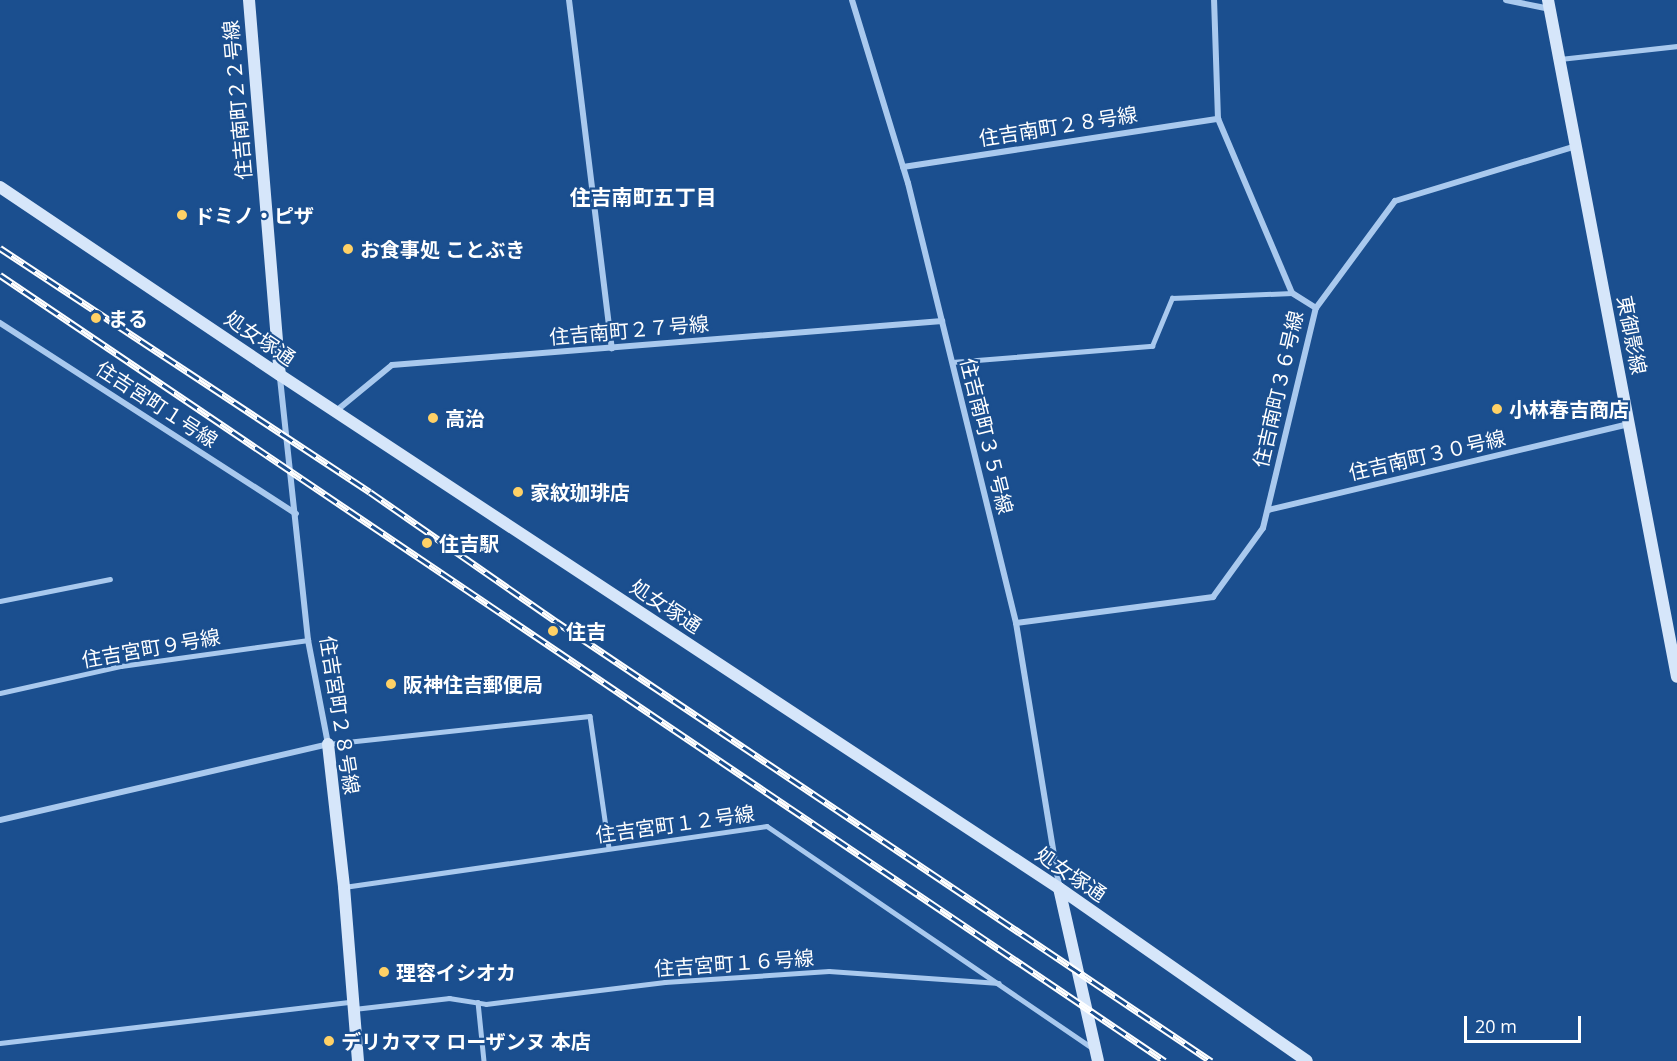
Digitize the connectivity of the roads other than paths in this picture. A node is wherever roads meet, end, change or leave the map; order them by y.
1 (249, 0) edge
2 (569, 0) edge
3 (852, 0) edge
4 (1214, 0) edge
5 (1506, 0) edge
6 (1549, 4) edge
7 (1677, 46) edge
8 (1560, 59) junction
9 (1218, 119) junction
10 (1576, 146) junction
11 (903, 167) junction
12 (0, 187) edge
13 (1292, 293) junction
14 (1316, 308) junction
15 (942, 321) junction
16 (0, 323) edge
17 (612, 348) junction
18 (952, 362) junction
19 (280, 375) junction
20 (335, 412) junction
21 (1629, 424) junction
22 (1268, 510) junction
23 (296, 514) junction
24 (110, 579) dead end
25 (0, 601) edge
26 (1016, 623) junction
27 (308, 640) junction
28 (1677, 677) edge
29 (0, 693) edge
30 (328, 744) junction
31 (0, 820) edge
32 (609, 848) junction
33 (344, 887) junction
34 (1059, 888) junction
35 (1000, 982) junction
36 (478, 1002) junction
37 (354, 1005) junction
38 (0, 1043) edge
39 (1097, 1056) edge
40 (358, 1061) edge
41 (484, 1061) edge
42 (1307, 1061) edge

1 - 19 street, 住吉南町２２号線
2 - 17 street
3 - 11 street, 住吉南町３５号線
4 - 9 street, 住吉南町３６号線
5 - 6 street
6 - 8 street, 東御影線
7 - 8 lane
8 - 10 street, 東御影線
9 - 11 street, 住吉南町２８号線
9 - 13 street, 住吉南町３６号線
10 - 14 street
10 - 21 street, 東御影線
11 - 15 street, 住吉南町３５号線
12 - 19 street, 処女塚通
13 - 14 street, 住吉南町３６号線
13 - 18 lane
14 - 22 street, 住吉南町３６号線
15 - 17 street, 住吉南町２７号線
15 - 18 street, 住吉南町３５号線
16 - 23 street, 住吉宮町１号線
17 - 20 street, 住吉南町２７号線
18 - 26 street, 住吉南町３５号線
19 - 20 street, 処女塚通
19 - 23 street, 住吉宮町２８号線
20 - 34 street, 処女塚通
21 - 22 street, 住吉南町３０号線
21 - 28 street, 東御影線
22 - 26 street, 住吉南町３６号線
23 - 27 street, 住吉宮町２８号線
24 - 25 lane
26 - 34 street, 住吉南町３５号線
27 - 29 lane, 住吉宮町９号線
27 - 30 street, 住吉宮町２８号線
30 - 31 street
30 - 32 lane
30 - 33 street, 住吉宮町２８号線
32 - 33 lane, 住吉宮町１２号線
32 - 35 lane, 住吉宮町１２号線
33 - 37 street, 住吉宮町２８号線
34 - 39 street
34 - 42 street, 処女塚通
35 - 36 lane, 住吉宮町１６号線
35 - 39 lane
36 - 37 lane, 住吉宮町１６号線
36 - 41 lane
37 - 38 lane, 住吉宮町１６号線
37 - 40 street, 住吉宮町２８号線

